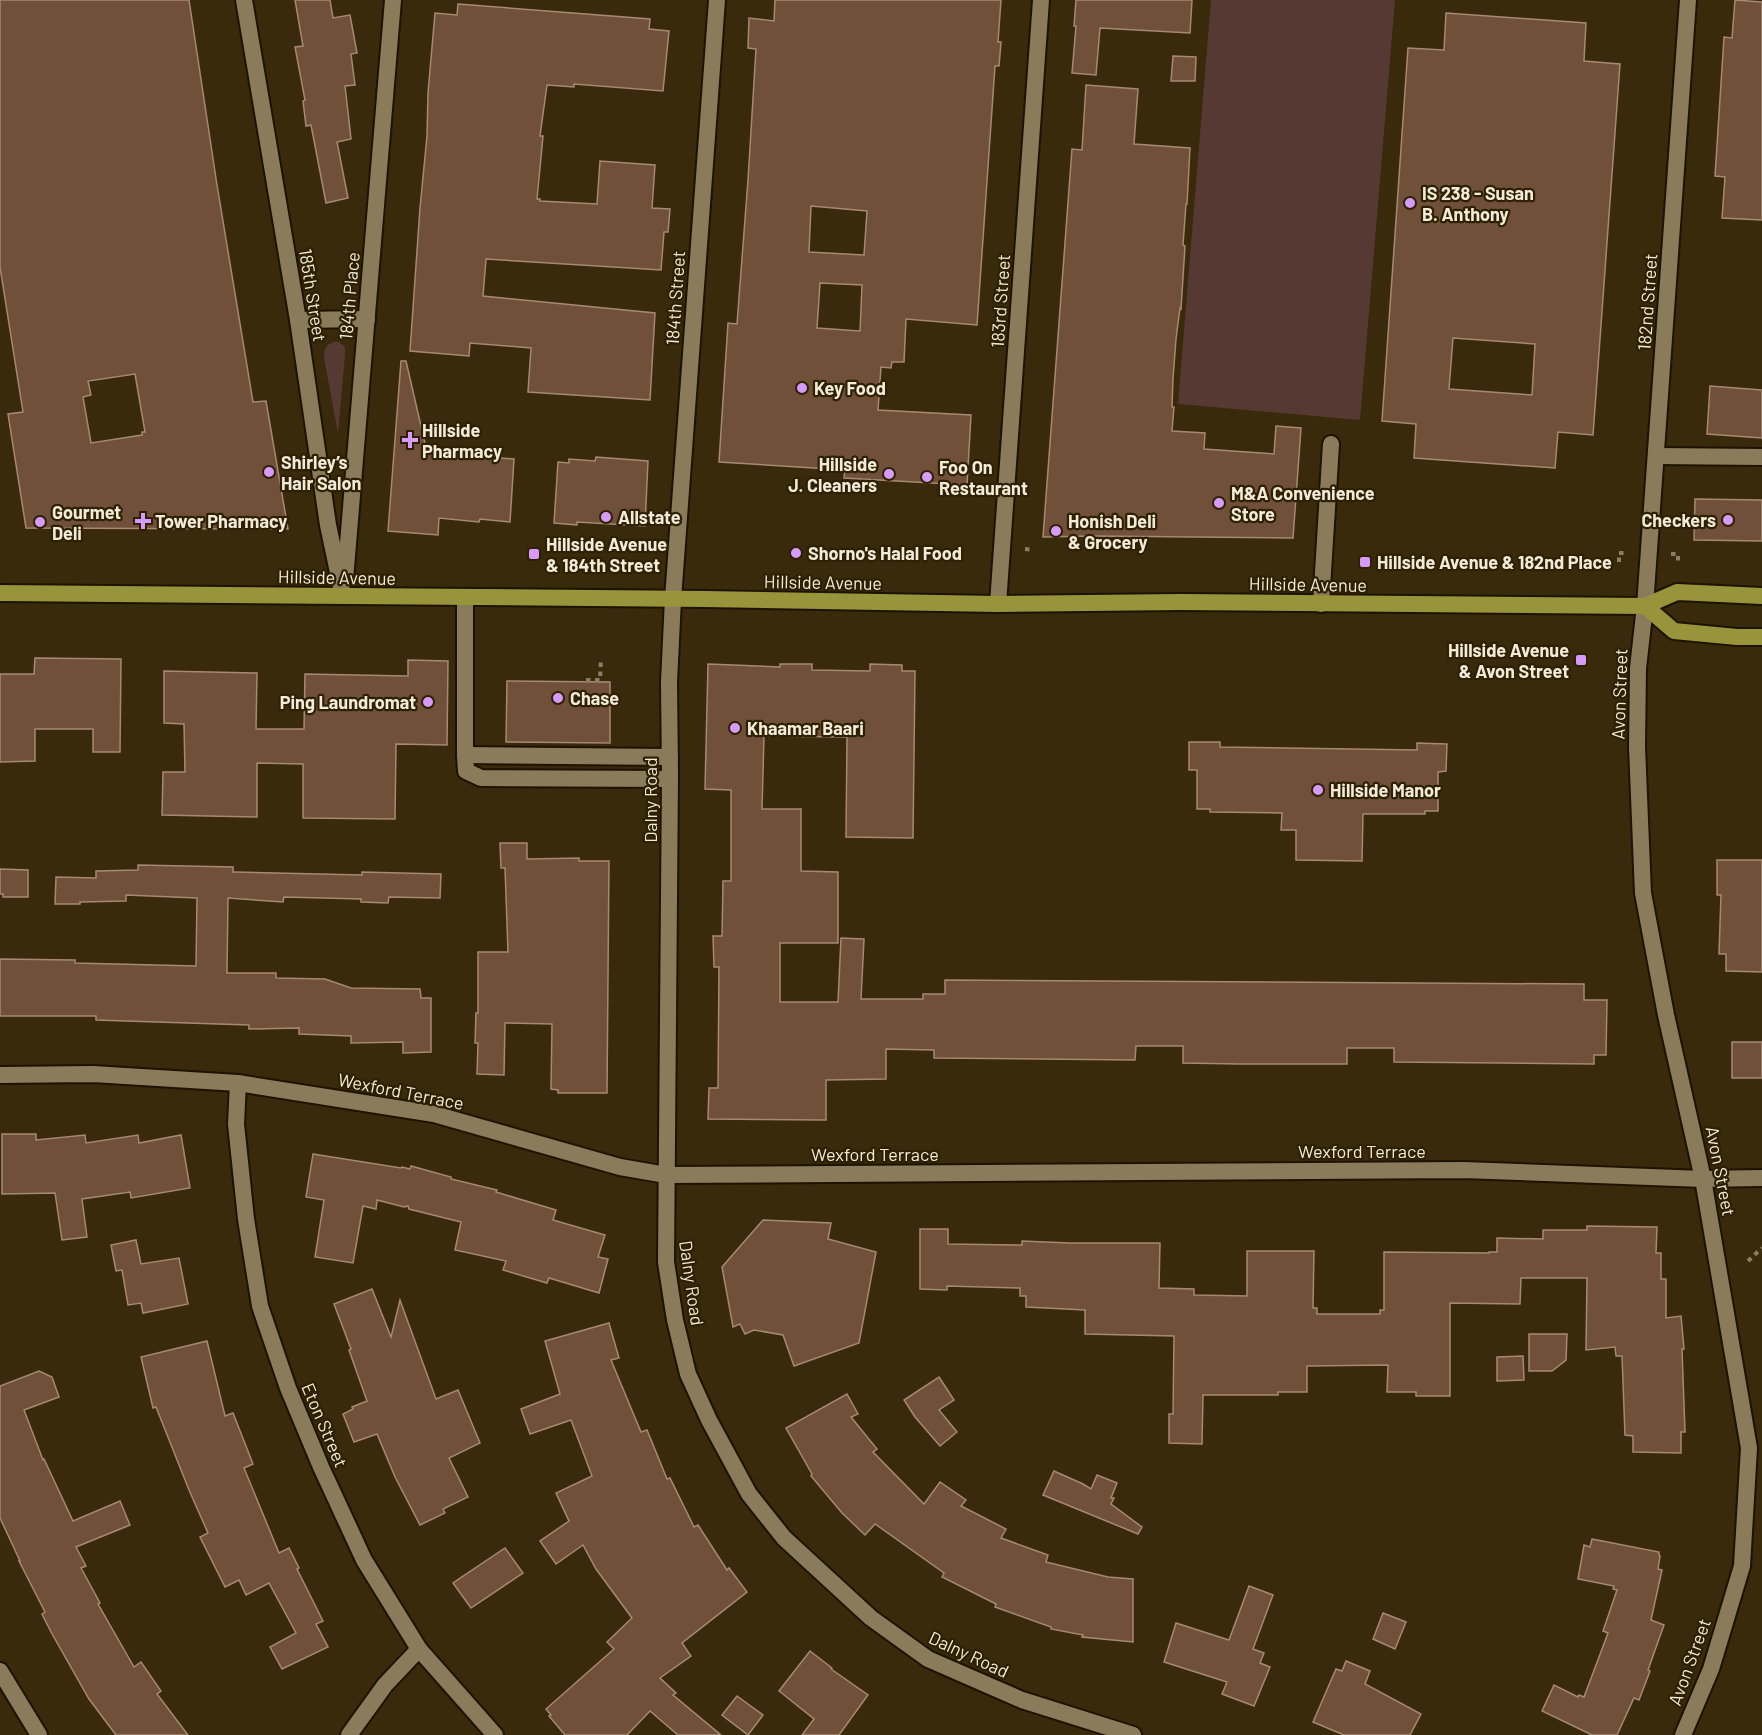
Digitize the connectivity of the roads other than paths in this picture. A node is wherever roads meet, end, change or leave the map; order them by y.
1 (244, 0) edge
2 (393, 0) edge
3 (717, 0) edge
4 (1041, 0) edge
5 (1688, 0) edge
6 (367, 319) junction
7 (298, 320) junction
8 (1331, 444) dead end
9 (1656, 456) junction
10 (1762, 457) edge
11 (0, 592) edge
12 (343, 596) junction
13 (1762, 596) edge
14 (465, 597) junction
15 (673, 599) junction
16 (998, 604) junction
17 (1321, 604) junction
18 (1645, 606) junction
19 (1762, 638) edge
20 (465, 755) junction
21 (670, 757) junction
22 (670, 779) junction
23 (0, 1075) edge
24 (238, 1083) junction
25 (666, 1175) junction
26 (1762, 1178) edge
27 (1703, 1179) junction
28 (418, 1649) junction
29 (0, 1671) edge
30 (1099, 1730) edge
31 (39, 1735) edge
32 (349, 1735) edge
33 (495, 1735) edge
34 (1133, 1735) edge
35 (1683, 1735) edge

1 - 7 street, 185th Street
2 - 6 street, 184th Place
3 - 15 street, 184th Street
4 - 16 street, 183rd Street
5 - 9 street, 182nd Street
6 - 7 street
6 - 12 street, 184th Place
7 - 12 street, 185th Street
8 - 17 street
9 - 10 street
9 - 18 street, 182nd Street
11 - 12 main road, Hillside Avenue
12 - 14 main road, Hillside Avenue
13 - 18 main road, Hillside Avenue
14 - 15 main road, Hillside Avenue
14 - 20 street
15 - 16 main road, Hillside Avenue
15 - 21 street, Dalny Road
16 - 17 main road, Hillside Avenue
17 - 18 main road, Hillside Avenue
18 - 19 main road
18 - 27 street, Avon Street
20 - 21 street
20 - 22 street
21 - 22 street, Dalny Road
22 - 25 street, Dalny Road
23 - 24 street, Wexford Terrace
24 - 25 street, Wexford Terrace
24 - 28 street, Eton Street
25 - 27 street, Wexford Terrace
25 - 30 street, Dalny Road
26 - 27 street, Wexford Terrace
27 - 35 street, Avon Street
28 - 32 street
28 - 33 street, Eton Street
29 - 31 street
30 - 34 street, Dalny Road

